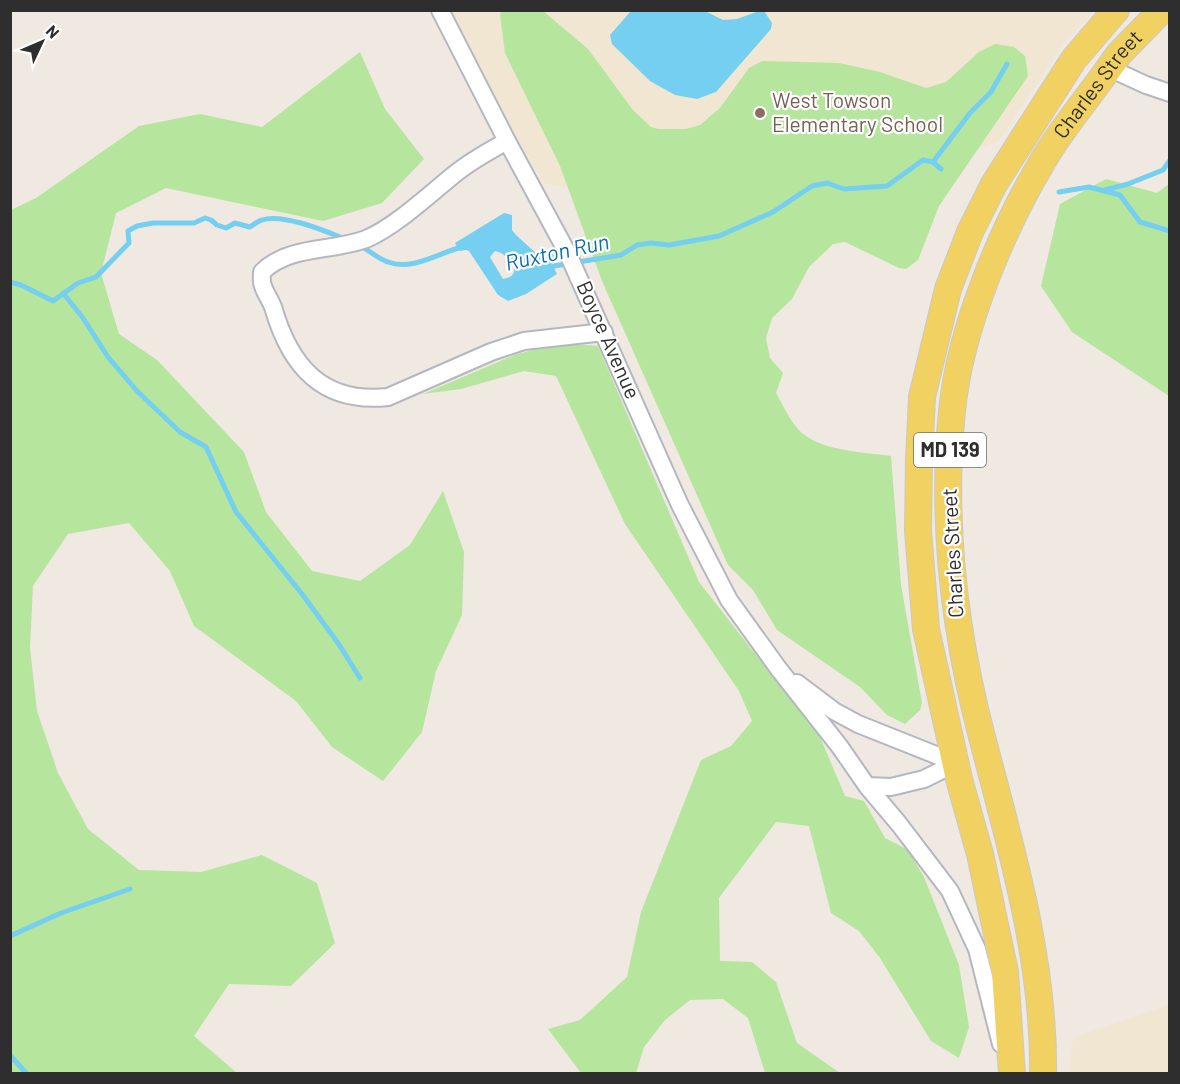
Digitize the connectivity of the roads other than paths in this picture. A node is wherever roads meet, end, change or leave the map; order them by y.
1 (440, 10) edge
2 (1116, 10) edge
3 (1162, 10) edge
4 (1109, 68) junction
5 (1170, 93) edge
6 (507, 141) junction
7 (604, 332) junction
8 (778, 668) junction
9 (956, 763) junction
10 (867, 786) junction
11 (1010, 1074) edge
12 (1043, 1074) edge

1 - 6 street, Boyce Avenue
2 - 9 main road, Charles Street / MD 139
3 - 4 main road, Charles Street / MD 139
4 - 5 street
4 - 12 main road, Charles Street / MD 139
6 - 7 street, Boyce Avenue
6 - 7 street
7 - 8 street, Boyce Avenue
8 - 9 street, Boyce Avenue
8 - 10 street, Boyce Avenue
9 - 10 street
9 - 11 main road, Charles Street / MD 139
10 - 11 street, Boyce Avenue

